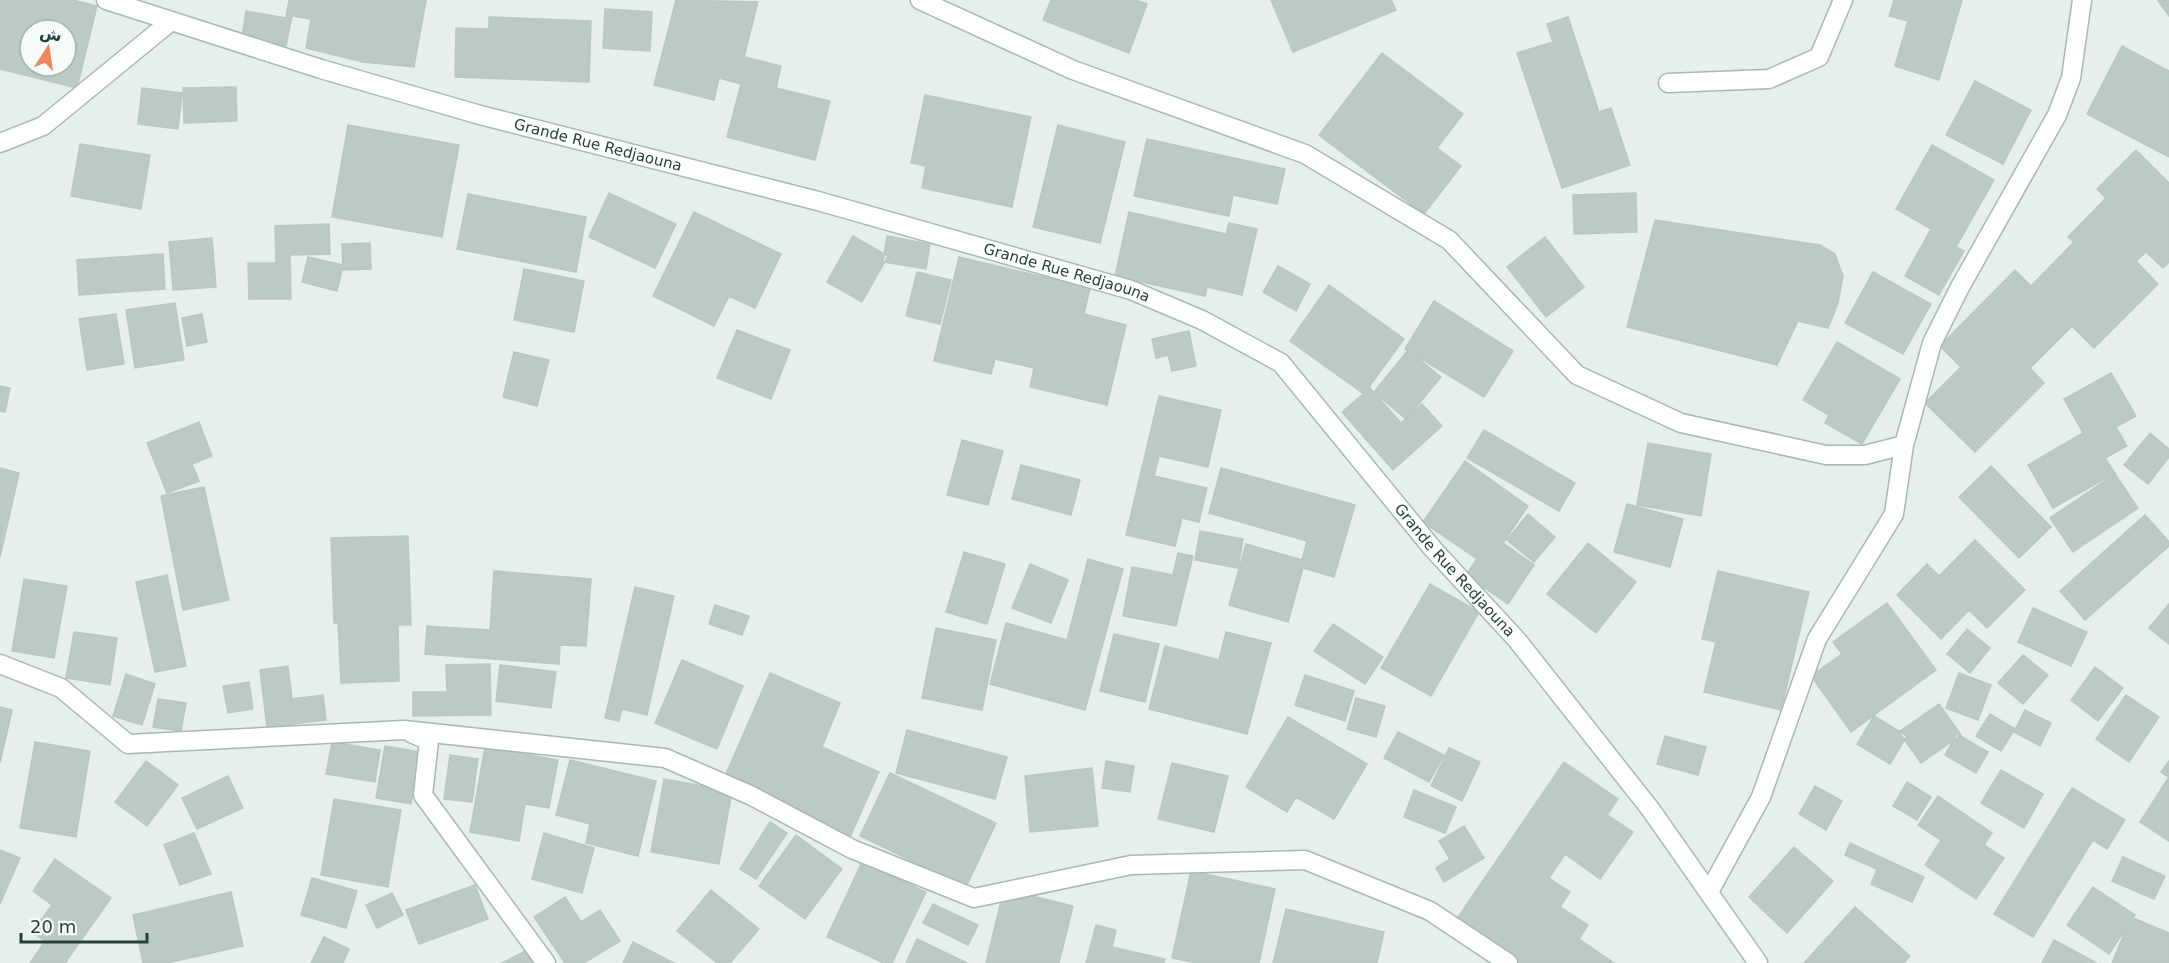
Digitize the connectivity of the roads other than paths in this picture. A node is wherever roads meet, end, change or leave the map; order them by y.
1 (106, 0) edge
2 (920, 0) edge
3 (1844, 0) edge
4 (2082, 0) edge
5 (170, 22) junction
6 (1668, 83) dead end
7 (0, 143) edge
8 (1904, 445) junction
9 (0, 664) edge
10 (404, 730) junction
11 (1708, 892) junction
12 (546, 963) edge
13 (1508, 963) edge
14 (1758, 963) edge

1 - 5 street, Grande Rue Redjaouna
2 - 8 street
3 - 6 street
4 - 8 street
5 - 7 street
5 - 11 street, Grande Rue Redjaouna
8 - 11 street
9 - 10 street
10 - 12 street
10 - 13 street
11 - 14 street, Grande Rue Redjaouna

